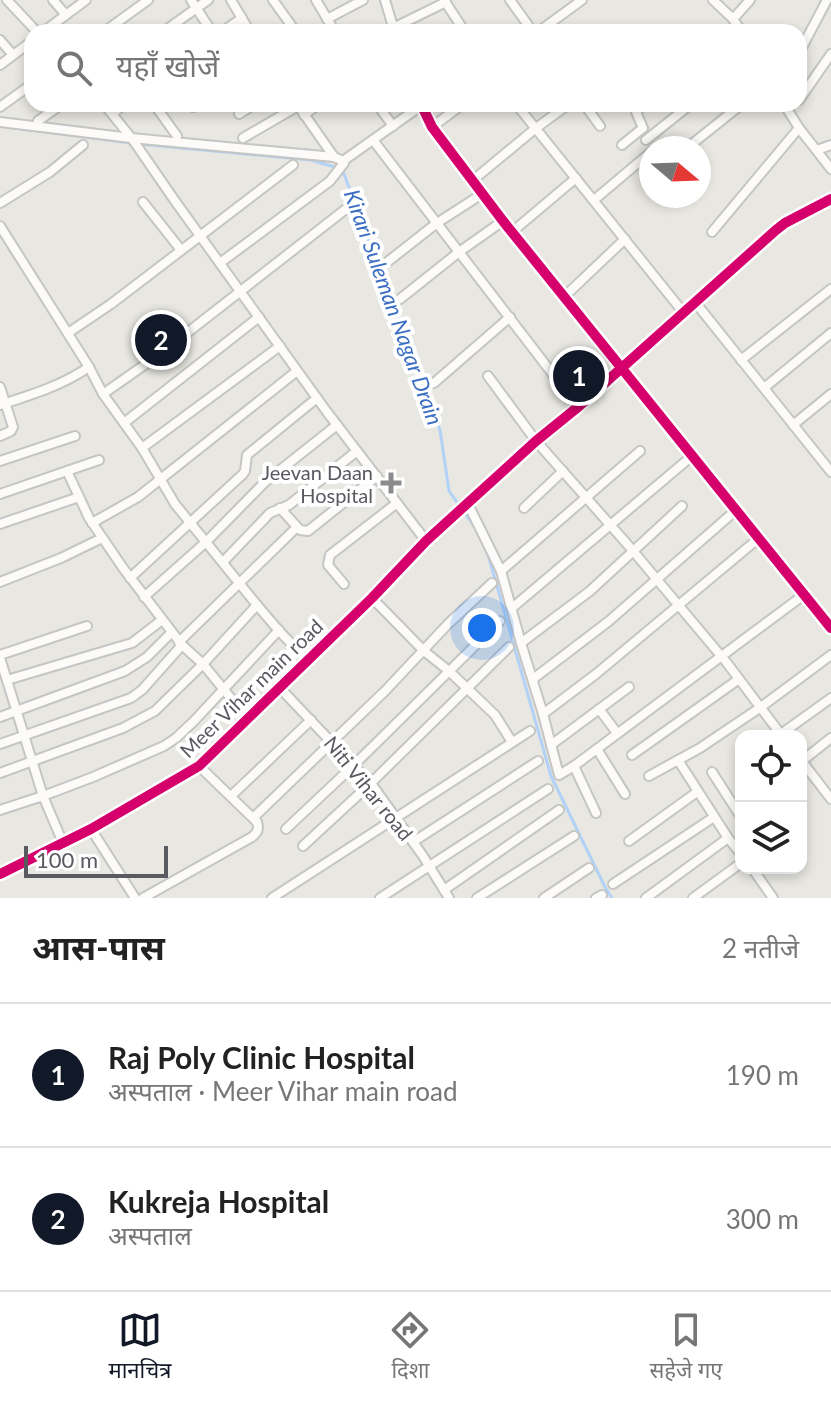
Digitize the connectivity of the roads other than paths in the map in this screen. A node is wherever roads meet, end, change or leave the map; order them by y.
1 (7, 0) edge
2 (53, 0) edge
3 (85, 0) edge
4 (148, 0) edge
5 (208, 0) edge
6 (231, 0) edge
7 (273, 0) edge
8 (316, 0) edge
9 (363, 0) edge
10 (385, 0) edge
11 (510, 0) edge
12 (582, 0) edge
13 (713, 0) edge
14 (750, 0) edge
15 (827, 0) edge
16 (445, 1) edge
17 (194, 4) edge
18 (66, 15) junction
19 (242, 18) junction
20 (327, 19) junction
21 (733, 19) junction
22 (30, 24) edge
23 (54, 24) edge
24 (115, 24) edge
25 (172, 24) edge
26 (207, 24) edge
27 (233, 24) edge
28 (245, 24) edge
29 (290, 24) edge
30 (330, 24) edge
31 (392, 24) edge
32 (405, 24) edge
33 (460, 24) edge
34 (530, 24) edge
35 (548, 24) edge
36 (736, 24) edge
37 (807, 38) edge
38 (0, 40) edge
39 (24, 47) edge
40 (831, 54) edge
41 (13, 55) junction
42 (0, 65) edge
43 (807, 89) edge
44 (24, 90) edge
45 (0, 107) edge
46 (51, 112) edge
47 (160, 112) edge
48 (242, 112) edge
49 (286, 112) edge
50 (302, 112) edge
51 (308, 112) edge
52 (383, 112) edge
53 (411, 112) edge
54 (425, 112) edge
55 (452, 112) edge
56 (523, 112) edge
57 (558, 112) edge
58 (590, 112) edge
59 (636, 112) edge
60 (681, 112) edge
61 (732, 112) edge
62 (113, 113) edge
63 (790, 113) edge
64 (239, 114) dead end
65 (304, 115) junction
66 (38, 121) dead end
67 (0, 122) edge
68 (393, 126) junction
69 (600, 126) dead end
70 (432, 127) junction
71 (536, 128) junction
72 (799, 128) junction
73 (177, 136) dead end
74 (651, 136) edge
75 (702, 136) edge
76 (243, 138) dead end
77 (373, 140) junction
78 (134, 142) junction
79 (83, 145) dead end
80 (622, 145) dead end
81 (831, 145) edge
82 (817, 150) junction
83 (334, 157) junction
84 (639, 162) edge
85 (293, 165) dead end
86 (341, 168) dead end
87 (831, 169) edge
88 (576, 178) junction
89 (472, 181) junction
90 (482, 194) junction
91 (831, 199) edge
92 (594, 200) junction
93 (143, 202) dead end
94 (0, 203) edge
95 (351, 205) dead end
96 (503, 221) junction
97 (437, 223) junction
98 (0, 226) edge
99 (512, 232) junction
100 (712, 232) dead end
101 (200, 235) junction
102 (625, 239) junction
103 (181, 250) junction
104 (459, 252) junction
105 (220, 263) junction
106 (386, 263) dead end
107 (831, 289) edge
108 (240, 291) junction
109 (564, 297) junction
110 (400, 299) dead end
111 (695, 302) junction
112 (683, 312) junction
113 (259, 317) junction
114 (510, 317) junction
115 (68, 333) junction
116 (831, 333) edge
117 (280, 346) junction
118 (741, 360) junction
119 (89, 367) junction
120 (621, 367) junction
121 (297, 371) junction
122 (488, 376) dead end
123 (434, 383) dead end
124 (0, 387) edge
125 (764, 388) junction
126 (103, 394) junction
127 (831, 394) edge
128 (317, 398) junction
129 (3, 404) edge
130 (578, 407) junction
131 (124, 423) junction
132 (337, 425) junction
133 (793, 425) junction
134 (0, 436) edge
135 (75, 436) dead end
136 (536, 441) junction
137 (142, 448) junction
138 (357, 451) junction
139 (640, 451) dead end
140 (692, 456) junction
141 (99, 460) dead end
142 (0, 461) edge
143 (67, 471) junction
144 (563, 471) junction
145 (831, 472) edge
146 (377, 476) junction
147 (161, 479) junction
148 (0, 494) edge
149 (79, 497) junction
150 (586, 498) junction
151 (397, 503) junction
152 (682, 506) dead end
153 (464, 507) junction
154 (280, 508) junction
155 (524, 508) dead end
156 (735, 511) junction
157 (189, 521) junction
158 (92, 523) junction
159 (0, 524) edge
160 (610, 525) junction
161 (297, 527) junction
162 (102, 538) junction
163 (759, 538) junction
164 (426, 541) junction
165 (206, 542) junction
166 (633, 551) junction
167 (223, 562) junction
168 (501, 571) junction
169 (130, 578) junction
170 (657, 579) junction
171 (0, 582) edge
172 (239, 583) junction
173 (492, 583) dead end
174 (344, 584) dead end
175 (805, 594) junction
176 (144, 597) junction
177 (372, 598) junction
178 (257, 605) junction
179 (679, 605) junction
180 (512, 608) junction
181 (162, 620) junction
182 (500, 621) dead end
183 (87, 626) dead end
184 (831, 628) edge
185 (279, 630) junction
186 (171, 633) junction
187 (521, 643) junction
188 (180, 644) junction
189 (509, 647) dead end
190 (424, 651) junction
191 (831, 655) edge
192 (0, 657) edge
193 (722, 657) junction
194 (307, 660) junction
195 (203, 664) junction
196 (449, 671) junction
197 (533, 679) junction
198 (739, 679) junction
199 (5, 682) edge
200 (279, 687) junction
201 (629, 687) dead end
202 (467, 688) junction
203 (223, 689) junction
204 (831, 698) edge
205 (761, 707) junction
206 (599, 709) junction
207 (17, 711) junction
208 (543, 714) junction
209 (0, 717) edge
210 (247, 718) junction
211 (311, 720) junction
212 (776, 730) edge
213 (786, 730) edge
214 (530, 731) dead end
215 (617, 733) junction
216 (25, 735) junction
217 (831, 738) edge
218 (331, 741) junction
219 (512, 742) junction
220 (0, 744) edge
221 (551, 745) junction
222 (597, 749) junction
223 (632, 755) dead end
224 (678, 760) junction
225 (32, 761) junction
226 (538, 761) dead end
227 (807, 761) edge
228 (199, 766) junction
229 (353, 766) junction
230 (574, 766) junction
231 (807, 769) edge
232 (712, 772) dead end
233 (0, 773) edge
234 (649, 776) dead end
235 (370, 784) junction
236 (548, 789) dead end
237 (697, 792) junction
238 (829, 792) edge
239 (625, 794) dead end
240 (43, 796) junction
241 (231, 796) junction
242 (735, 808) edge
243 (0, 810) edge
244 (559, 810) dead end
245 (596, 813) dead end
246 (395, 817) junction
247 (714, 817) junction
248 (253, 818) junction
249 (91, 829) junction
250 (286, 829) dead end
251 (574, 836) dead end
252 (728, 838) junction
253 (629, 841) dead end
254 (413, 842) junction
255 (63, 843) junction
256 (303, 846) dead end
257 (735, 847) edge
258 (430, 867) junction
259 (735, 867) edge
260 (589, 868) dead end
261 (0, 874) edge
262 (757, 874) edge
263 (613, 884) dead end
264 (288, 894) edge
265 (446, 894) edge
266 (135, 898) edge
267 (143, 898) edge
268 (272, 898) edge
269 (380, 898) edge
270 (477, 898) edge
271 (544, 898) edge
272 (646, 898) edge
273 (693, 898) edge
274 (773, 898) edge

1 - 22 street
2 - 18 street
3 - 18 street
4 - 24 street
5 - 17 street
6 - 19 street
7 - 29 street
8 - 20 street
9 - 20 street
10 - 31 street
11 - 34 street
12 - 35 street
13 - 21 street
14 - 21 street
15 - 37 street
16 - 32 street
16 - 33 street
17 - 25 street
17 - 26 street
18 - 23 street
19 - 27 street
19 - 28 street
20 - 30 street
21 - 36 street
38 - 41 street
39 - 41 street
40 - 43 street
41 - 42 street
44 - 45 street
46 - 66 street
47 - 73 street
48 - 64 street
49 - 76 street
50 - 65 street
51 - 65 street
52 - 68 street
53 - 68 street
54 - 70 street
55 - 70 street
56 - 71 street
57 - 71 street
58 - 69 street
59 - 80 street
60 - 74 street
61 - 75 street
62 - 78 street
63 - 72 street
65 - 83 street
67 - 78 street
68 - 77 street
70 - 89 street
71 - 88 street
71 - 89 street
72 - 82 street
72 - 100 street
77 - 83 street
77 - 97 street
78 - 83 street
78 - 101 street
79 - 94 street
81 - 82 street
82 - 87 street
84 - 92 street
85 - 101 street
86 - 105 street
88 - 92 street
88 - 99 street
89 - 90 street
90 - 96 street
90 - 97 street
91 - 111 street, Meer Vihar main road
92 - 102 street
93 - 103 street
95 - 108 street
96 - 99 street
96 - 104 street
97 - 104 street
97 - 106 street
98 - 115 street
99 - 109 street
101 - 103 street
101 - 105 street
102 - 109 street
102 - 112 street
103 - 115 street
104 - 110 street
104 - 114 street
105 - 108 street
107 - 118 street
108 - 113 street
108 - 126 street
109 - 120 street
111 - 112 street, Meer Vihar main road
111 - 118 street
112 - 120 street, Meer Vihar main road
113 - 117 street
113 - 131 street
114 - 123 street
114 - 130 street
115 - 119 street
116 - 125 street
117 - 121 street
117 - 137 street
118 - 125 street
119 - 126 street
119 - 129 street
120 - 130 street, Meer Vihar main road
120 - 140 street
121 - 128 street
121 - 147 street
122 - 136 street
124 - 129 street
125 - 133 street
126 - 131 street
127 - 133 street
128 - 132 street
128 - 157 street
129 - 134 street
130 - 136 street, Meer Vihar main road
131 - 137 street
132 - 138 street
132 - 165 street
133 - 145 street
135 - 142 street
136 - 144 street
136 - 153 street, Meer Vihar main road
137 - 147 street
138 - 146 street
138 - 154 street
139 - 150 street
140 - 156 street
140 - 160 street
141 - 143 street
143 - 148 street
143 - 149 street
144 - 150 street
144 - 155 street
146 - 151 street
146 - 161 street
147 - 157 street
147 - 158 street
149 - 158 street
149 - 159 street
150 - 160 street
150 - 168 street
151 - 164 street
151 - 174 street
152 - 166 street
153 - 164 street, Meer Vihar main road
153 - 168 street
154 - 161 street
154 - 167 street
156 - 163 street
156 - 170 street
157 - 165 street
157 - 169 street
158 - 162 street
160 - 166 street
160 - 180 street
161 - 172 street
162 - 169 street
162 - 171 street
163 - 175 street
163 - 179 street
164 - 177 street, Meer Vihar main road
165 - 167 street
165 - 176 street
166 - 170 street
166 - 187 street
167 - 172 street
168 - 180 street
169 - 176 street
170 - 179 street
170 - 197 street
172 - 178 street
172 - 188 street
173 - 190 street
175 - 184 street
175 - 193 street
176 - 181 street
177 - 190 street
177 - 194 street, Meer Vihar main road
178 - 185 street
178 - 195 street
179 - 193 street
179 - 208 street
180 - 187 street
181 - 186 street
181 - 199 street
182 - 196 street
183 - 192 street
185 - 194 street
185 - 203 street
186 - 188 street
186 - 207 street
187 - 197 street
188 - 195 street
188 - 216 street
189 - 202 street
190 - 196 street
190 - 218 street
191 - 205 street
192 - 199 street
193 - 198 street
193 - 215 street
194 - 200 street, Meer Vihar main road
195 - 203 street
195 - 225 street
196 - 202 street
196 - 229 street
197 - 208 street
198 - 205 street
198 - 223 street
199 - 207 street
200 - 210 street, Meer Vihar main road
200 - 211 street, Niti Vihar road
201 - 206 street
202 - 219 street
202 - 235 street
203 - 210 street
203 - 240 street
204 - 213 street
205 - 212 street
205 - 224 street
206 - 215 street
206 - 221 street
207 - 209 street
207 - 216 street
208 - 221 street
210 - 228 street, Meer Vihar main road
211 - 218 street, Niti Vihar road
211 - 241 street
214 - 219 street
215 - 222 street
216 - 220 street
216 - 225 street
217 - 227 street
218 - 229 street, Niti Vihar road
218 - 248 street
219 - 246 street
221 - 230 street
222 - 230 street
222 - 239 street
224 - 234 street
224 - 237 street
225 - 233 street
225 - 240 street
226 - 254 street
228 - 241 street
228 - 249 street, Meer Vihar main road
229 - 235 street, Niti Vihar road
229 - 250 street
230 - 245 street
231 - 238 street
232 - 242 street
235 - 246 street, Niti Vihar road
235 - 256 street
236 - 258 street
237 - 247 street
237 - 253 street
240 - 243 street
240 - 255 street
241 - 248 street
244 - 265 street
246 - 254 street, Niti Vihar road
246 - 264 street
247 - 252 street
247 - 263 street
248 - 267 street
249 - 255 street, Meer Vihar main road
249 - 266 street
251 - 270 street
252 - 257 street
252 - 272 street
254 - 258 street, Niti Vihar road
255 - 261 street, Meer Vihar main road
258 - 265 street, Niti Vihar road
258 - 269 street
259 - 273 street
260 - 271 street
262 - 274 street
264 - 268 street

